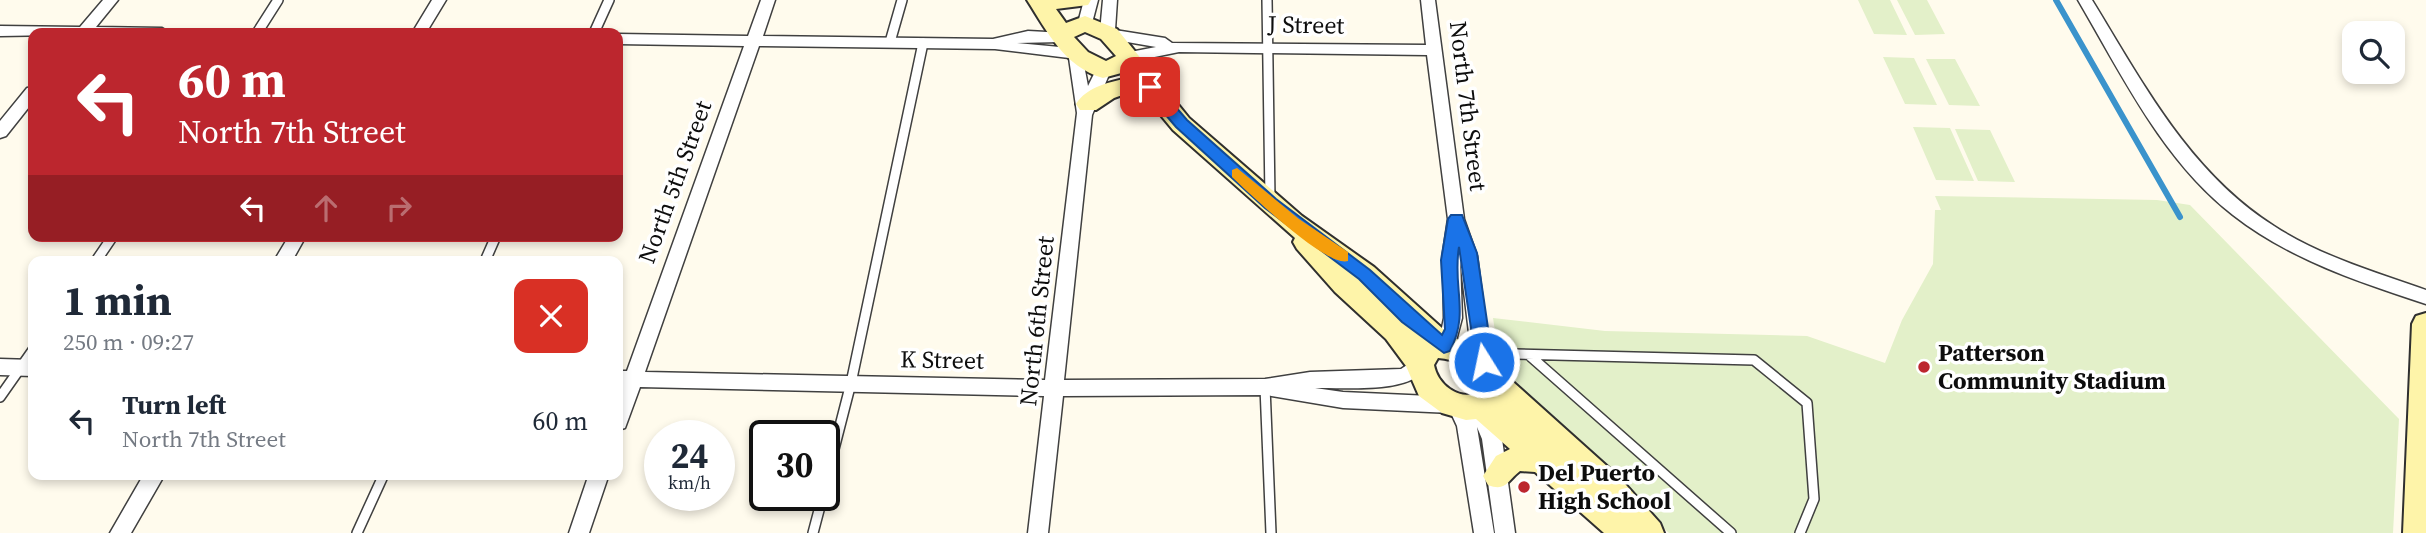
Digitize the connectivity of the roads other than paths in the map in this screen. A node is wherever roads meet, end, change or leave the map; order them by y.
1 (111, 0) edge
2 (278, 0) edge
3 (439, 0) edge
4 (610, 0) edge
5 (768, 0) edge
6 (902, 0) edge
7 (1080, 0) edge
8 (1091, 0) edge
9 (1110, 0) edge
10 (1267, 0) edge
11 (1427, 0) edge
12 (2085, 0) edge
13 (1049, 1) edge
14 (87, 28) edge
15 (260, 28) edge
16 (422, 28) edge
17 (596, 28) edge
18 (0, 31) edge
19 (28, 32) edge
20 (1108, 33) junction
21 (1074, 38) junction
22 (623, 39) edge
23 (753, 40) junction
24 (890, 42) junction
25 (923, 43) junction
26 (995, 44) junction
27 (1179, 47) junction
28 (1268, 48) junction
29 (1433, 50) junction
30 (1117, 64) junction
31 (1129, 86) junction
32 (28, 98) edge
33 (1086, 109) junction
34 (1181, 124) junction
35 (0, 132) edge
36 (1270, 204) junction
37 (1456, 219) junction
38 (1293, 223) junction
39 (2426, 298) edge
40 (2426, 324) edge
41 (1446, 347) junction
42 (1514, 354) dead end
43 (1529, 355) junction
44 (1419, 364) junction
45 (0, 367) edge
46 (27, 368) edge
47 (1489, 372) junction
48 (625, 379) edge
49 (851, 383) junction
50 (1265, 387) junction
51 (1054, 388) junction
52 (0, 397) edge
53 (1467, 407) junction
54 (840, 426) edge
55 (1543, 461) junction
56 (1497, 476) junction
57 (151, 480) edge
58 (381, 480) edge
59 (597, 480) edge
60 (818, 511) edge
61 (120, 533) edge
62 (357, 533) edge
63 (579, 533) edge
64 (813, 533) edge
65 (1038, 533) edge
66 (1271, 533) edge
67 (1484, 533) edge
68 (1505, 533) edge
69 (1626, 533) edge
70 (1649, 533) edge
71 (1731, 533) edge
72 (1800, 533) edge
73 (2418, 533) edge

1 - 14 street
2 - 15 lane
3 - 16 street
4 - 17 lane
5 - 23 street, North 5th Street
6 - 24 lane
7 - 13 main road
8 - 21 street, North 6th Street
9 - 20 street
10 - 28 lane
11 - 29 street, North 7th Street
12 - 39 street
13 - 21 main road
18 - 19 street
20 - 21 main road
20 - 27 street, J Street
20 - 30 main road
21 - 26 street
21 - 26 street
21 - 30 main road
21 - 33 street, North 6th Street
22 - 23 street
23 - 24 street
23 - 48 street, North 5th Street
24 - 25 street
25 - 26 street
25 - 49 lane
27 - 28 street, J Street
27 - 30 street, J Street
28 - 29 street, J Street
28 - 36 lane
29 - 37 street, North 7th Street
30 - 31 main road
30 - 33 street, North 6th Street
30 - 34 main road
31 - 33 main road
31 - 34 main road
32 - 35 street
33 - 51 street, North 6th Street
34 - 36 main road
36 - 38 main road
37 - 41 street, North 7th Street
37 - 47 street, North 7th Street
38 - 41 main road
38 - 44 main road
40 - 73 main road
41 - 44 main road
41 - 47 main road
42 - 43 lane
43 - 71 lane
43 - 72 lane
44 - 50 street, K Street
44 - 53 main road
45 - 46 street
46 - 52 lane
47 - 53 main road
47 - 70 main road
48 - 49 street, K Street
49 - 51 street, K Street
49 - 54 lane
50 - 51 street, K Street
50 - 53 street, K Street
50 - 66 lane
51 - 65 street, North 6th Street
53 - 55 main road
53 - 56 street
53 - 67 street
55 - 56 main road
55 - 69 main road
56 - 68 street
57 - 61 street
58 - 62 lane
59 - 63 street
60 - 64 lane

